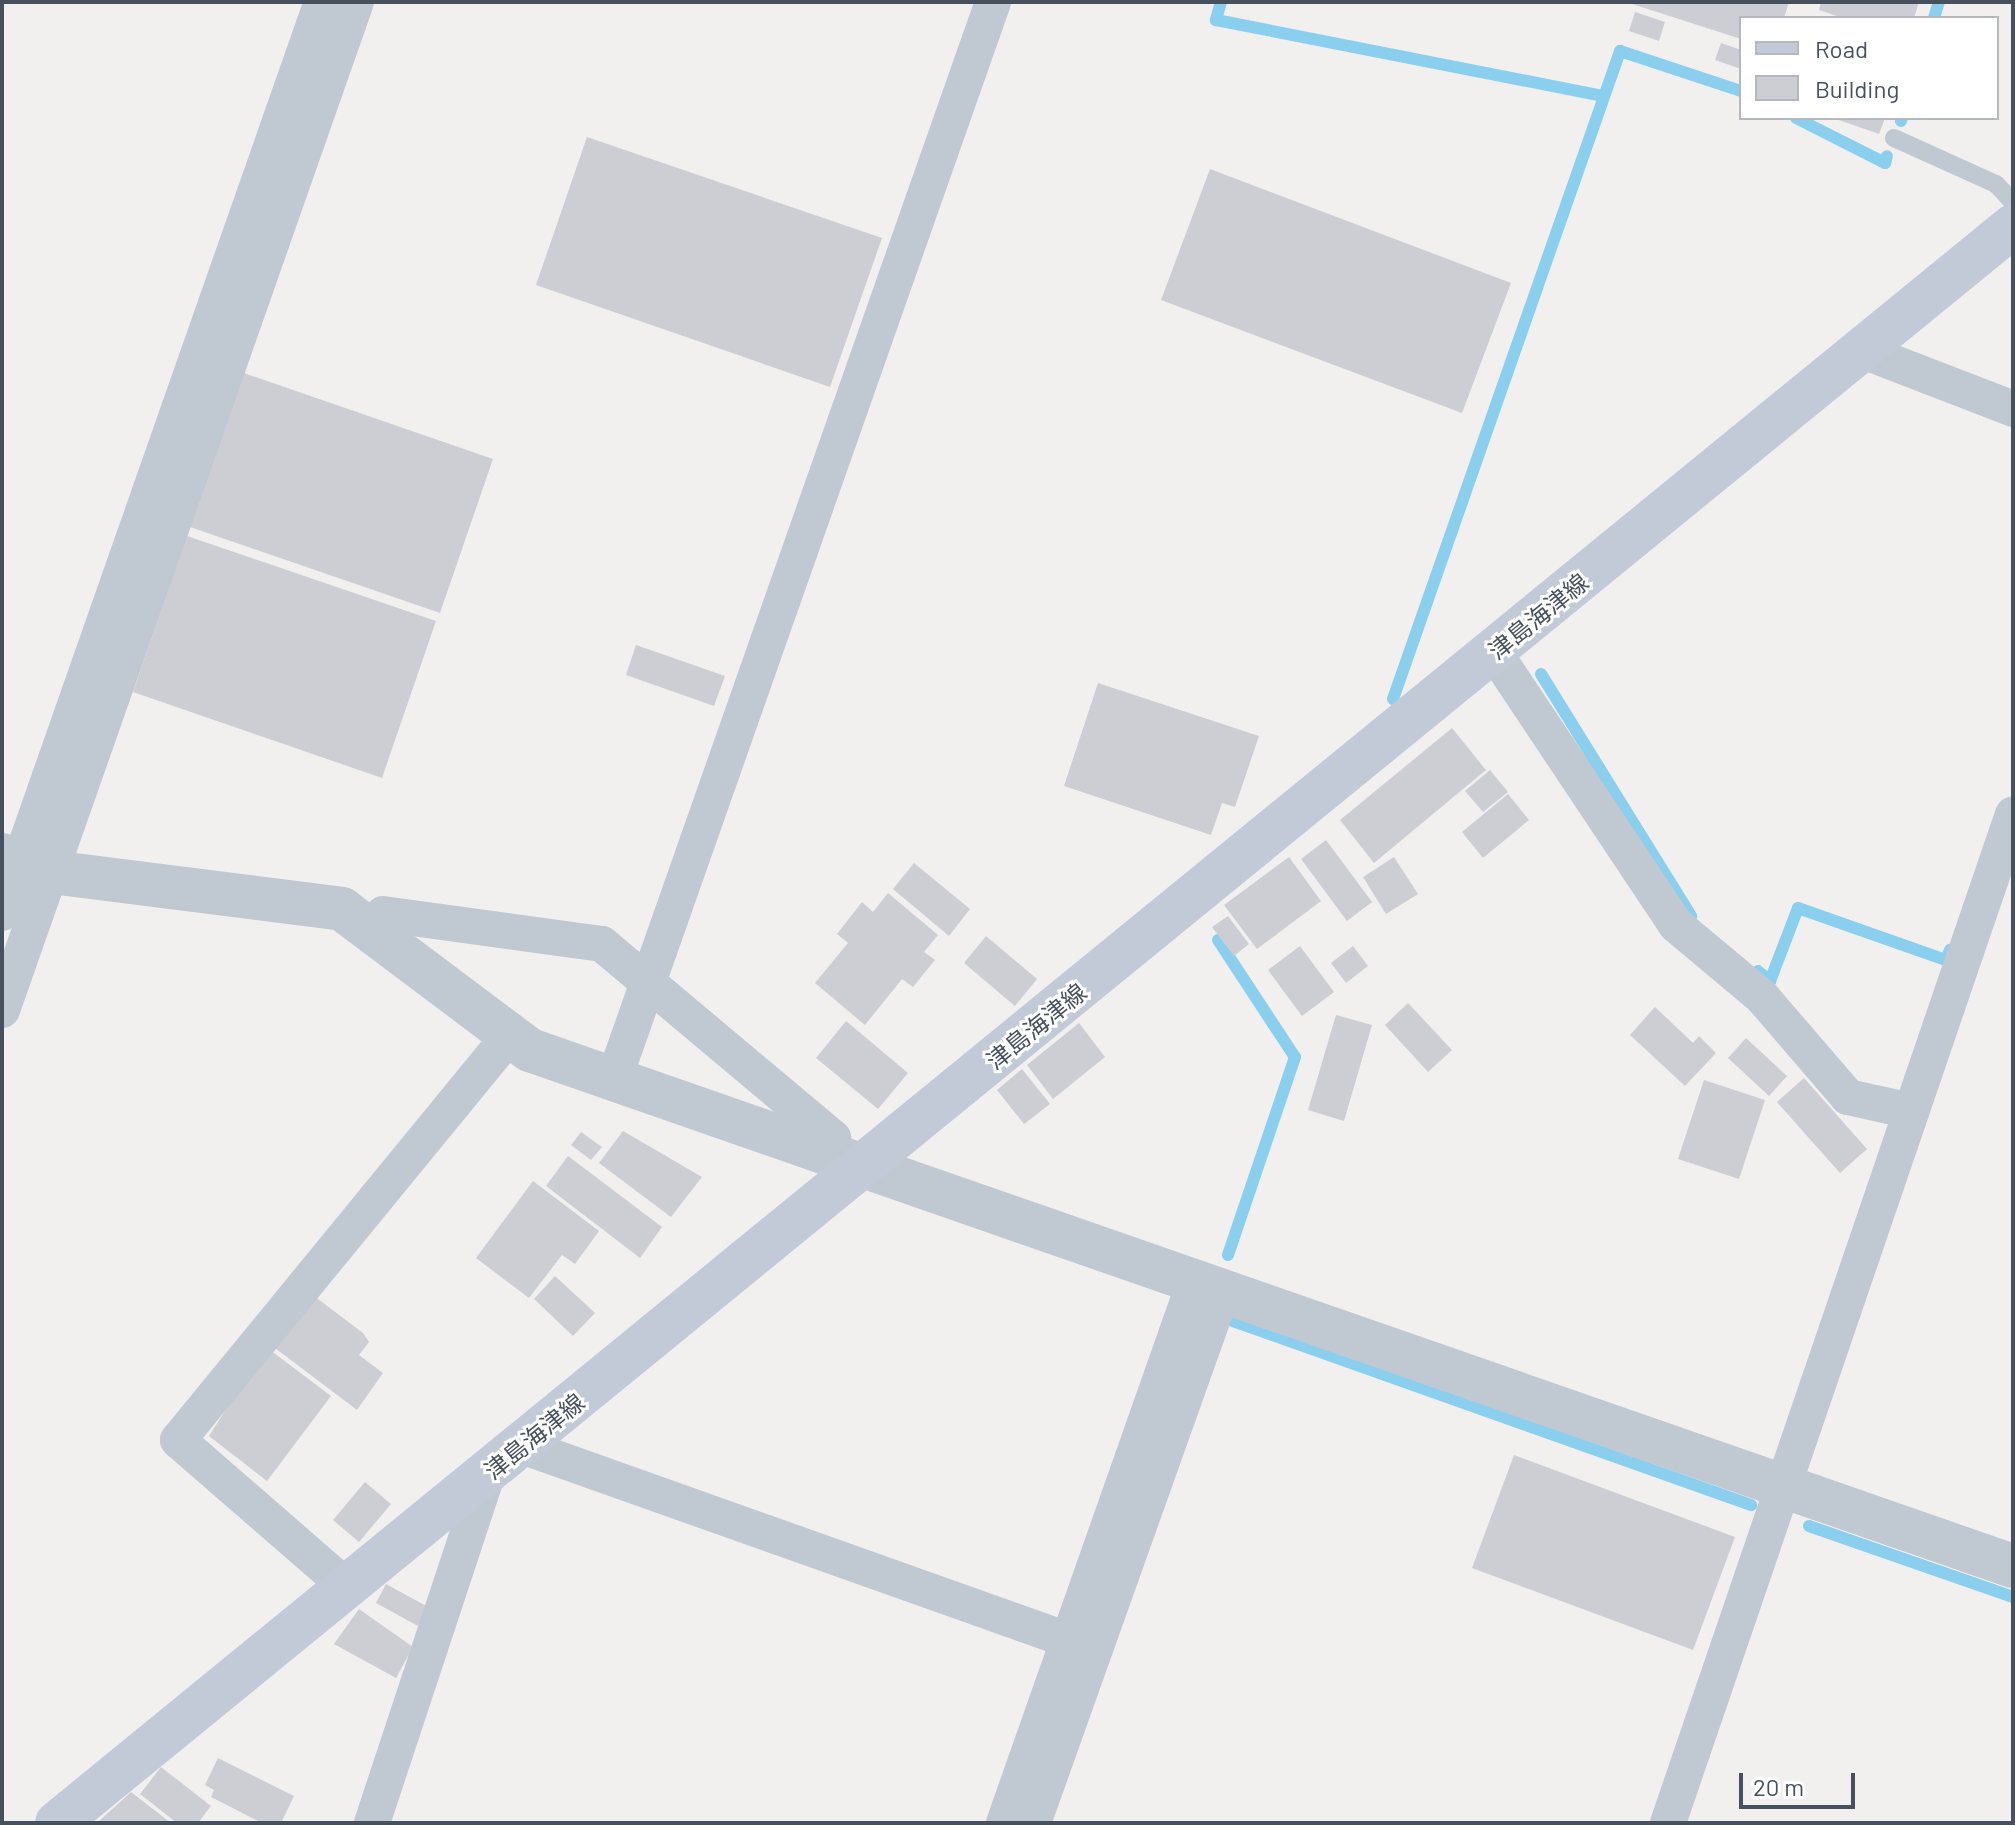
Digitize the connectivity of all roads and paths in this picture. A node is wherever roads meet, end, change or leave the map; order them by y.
1 (322, 2) edge
2 (356, 2) edge
3 (993, 2) edge
4 (1894, 138) dead end
5 (2013, 202) edge
6 (2013, 226) edge
7 (1863, 351) junction
8 (2013, 409) edge
9 (1494, 652) junction
10 (2013, 814) edge
11 (24, 863) edge
12 (2, 913) edge
13 (383, 914) dead end
14 (648, 978) junction
15 (2, 1010) edge
16 (510, 1035) junction
17 (614, 1079) junction
18 (1911, 1111) junction
19 (849, 1151) junction
20 (1209, 1286) junction
21 (522, 1446) junction
22 (488, 1473) junction
23 (1785, 1487) junction
24 (2013, 1566) edge
25 (347, 1587) junction
26 (1068, 1640) junction
27 (57, 1823) edge
28 (372, 1823) edge
29 (1004, 1823) edge
30 (1033, 1823) edge
31 (1668, 1823) edge

1 - 11 street
2 - 11 street
3 - 14 street
4 - 5 lane
6 - 7 main road, 津島海津線
7 - 8 street
7 - 9 main road, 津島海津線
9 - 18 street
9 - 19 main road, 津島海津線
10 - 18 street
11 - 12 street
11 - 15 street
11 - 16 street
13 - 14 street
14 - 17 street
14 - 19 street
16 - 17 street
16 - 25 street
17 - 19 street
18 - 23 street
19 - 20 street
19 - 21 main road, 津島海津線
20 - 23 street
20 - 26 street
20 - 30 street
21 - 22 main road, 津島海津線
21 - 26 street
22 - 25 main road, 津島海津線
22 - 28 street
23 - 24 street
23 - 31 street
25 - 27 main road, 津島海津線
26 - 29 street

